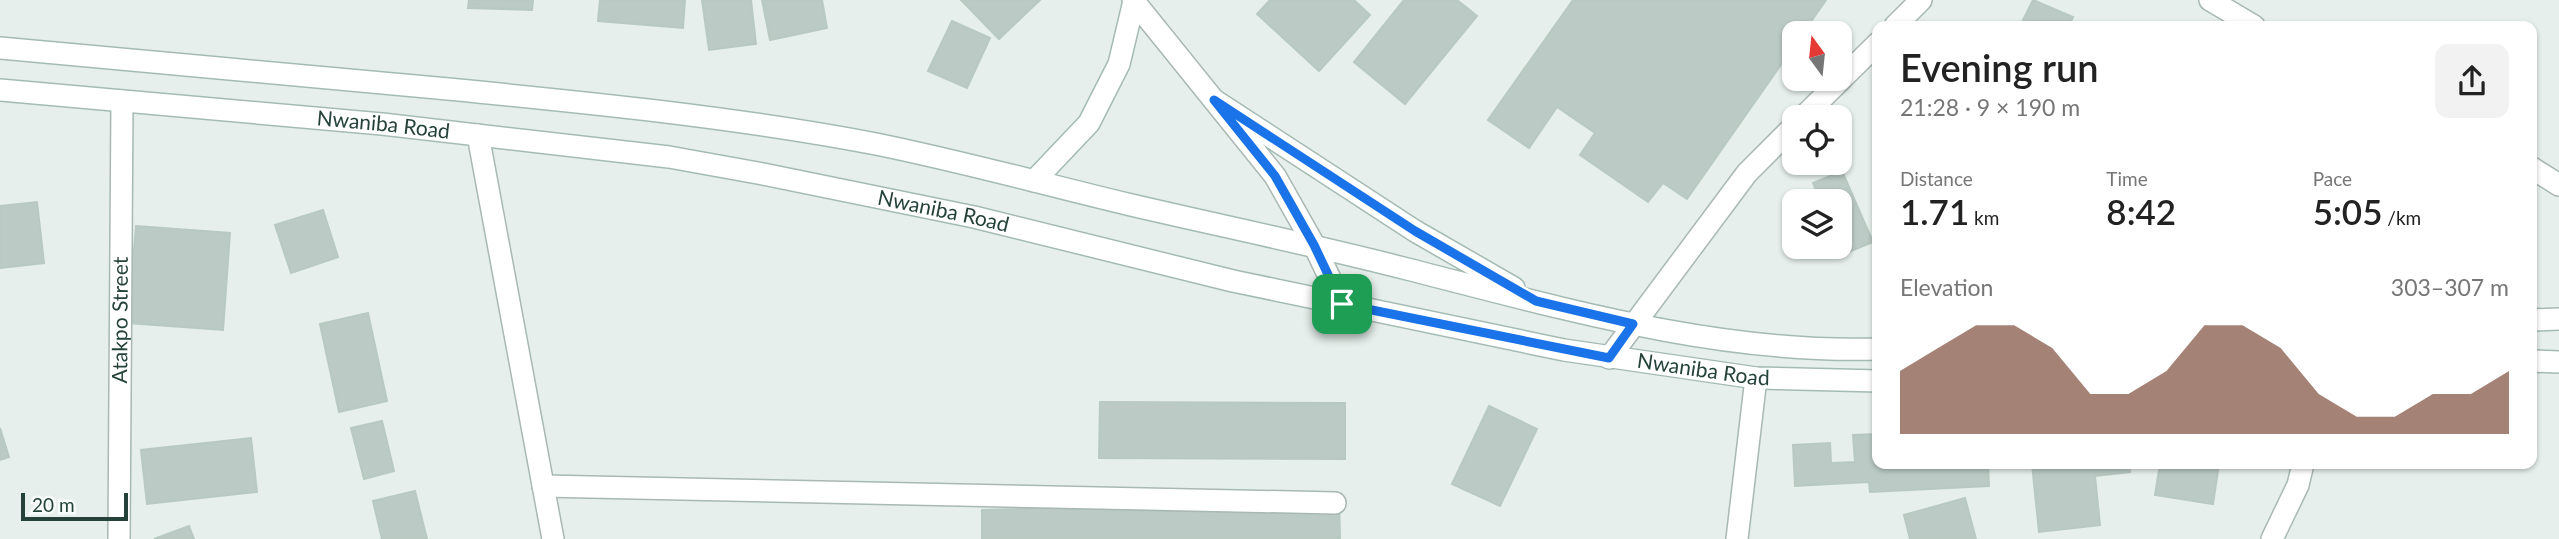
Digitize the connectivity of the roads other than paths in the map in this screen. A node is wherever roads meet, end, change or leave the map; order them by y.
1 (1921, 0) edge
2 (2210, 0) edge
3 (1133, 1) edge
4 (1900, 21) edge
5 (2246, 21) edge
6 (0, 48) edge
7 (1872, 49) edge
8 (0, 90) edge
9 (1214, 100) junction
10 (122, 101) junction
11 (1815, 105) edge
12 (478, 135) junction
13 (1782, 138) edge
14 (2537, 171) edge
15 (1034, 181) junction
16 (2559, 185) edge
17 (1314, 245) junction
18 (1536, 301) junction
19 (1342, 304) junction
20 (2559, 319) edge
21 (2537, 320) edge
22 (1633, 324) junction
23 (1872, 349) edge
24 (1609, 358) junction
25 (2537, 361) edge
26 (2559, 362) edge
27 (1756, 378) junction
28 (1872, 381) edge
29 (2302, 469) edge
30 (543, 486) junction
31 (1335, 503) dead end
32 (119, 539) edge
33 (553, 539) edge
34 (1737, 539) edge
35 (2272, 539) edge

1 - 4 main road
2 - 5 main road
3 - 9 main road
3 - 15 main road
6 - 15 main road
7 - 11 main road
8 - 10 main road, Nwaniba Road
9 - 17 main road
9 - 18 main road
10 - 12 main road, Nwaniba Road
10 - 32 main road, Atakpo Street
12 - 19 main road, Nwaniba Road
12 - 30 main road
13 - 22 main road
14 - 16 main road
15 - 17 main road
17 - 18 main road
17 - 19 main road
18 - 22 main road
19 - 24 main road, Nwaniba Road
20 - 21 main road
22 - 23 main road
22 - 24 main road
24 - 27 main road, Nwaniba Road
25 - 26 main road
27 - 28 main road, Nwaniba Road
27 - 34 main road
29 - 35 main road
30 - 31 main road
30 - 33 main road

